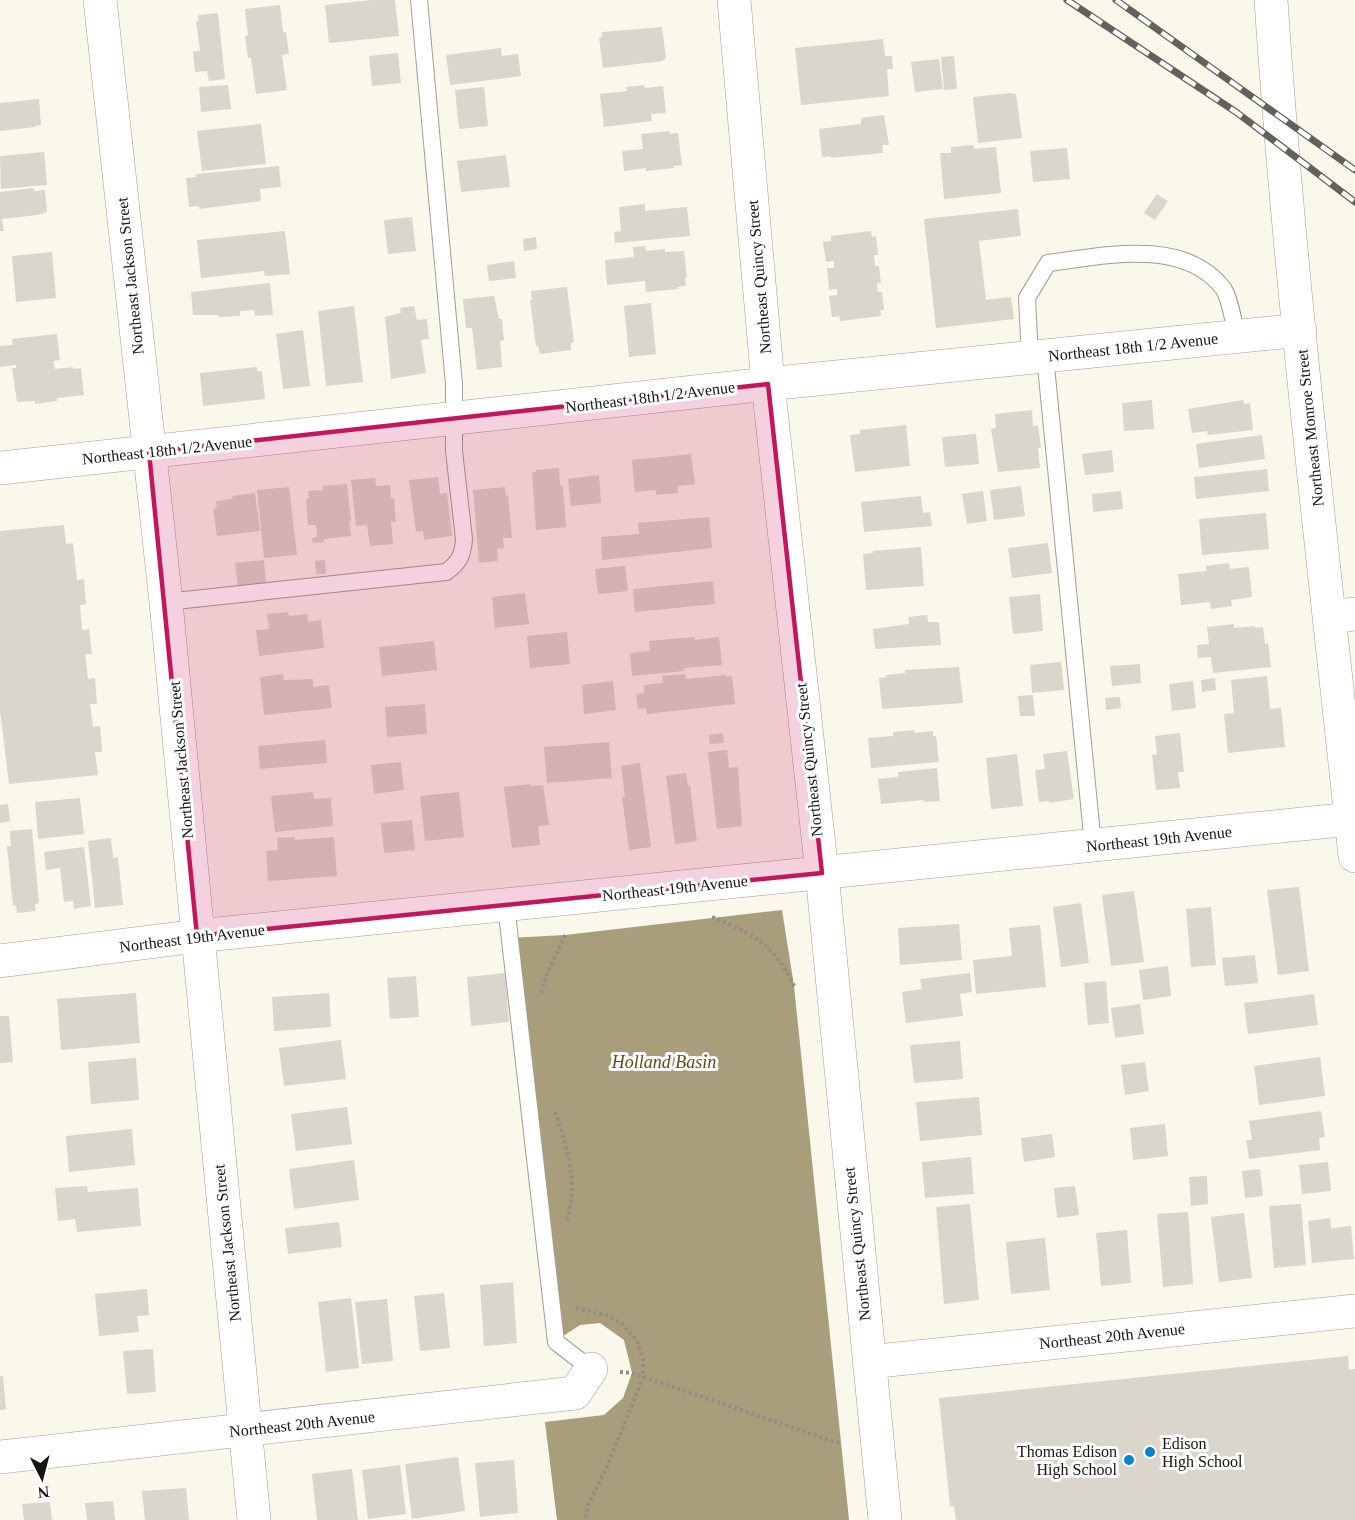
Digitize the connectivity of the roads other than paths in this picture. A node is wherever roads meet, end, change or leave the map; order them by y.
1 (100, 0) edge
2 (419, 0) edge
3 (734, 0) edge
4 (1271, 0) edge
5 (1300, 330) junction
6 (1237, 337) junction
7 (1038, 357) junction
8 (768, 384) junction
9 (455, 419) junction
10 (149, 452) junction
11 (0, 468) edge
12 (166, 602) junction
13 (1342, 616) edge
14 (1351, 819) junction
15 (1093, 845) junction
16 (1355, 856) edge
17 (822, 873) junction
18 (506, 905) junction
19 (197, 936) junction
20 (0, 961) edge
21 (1355, 1311) edge
22 (869, 1362) junction
23 (591, 1369) joint
24 (245, 1431) junction
25 (0, 1458) edge
26 (254, 1520) edge
27 (885, 1520) edge

1 - 10 street, Northeast Jackson Street
2 - 9 lane
3 - 8 street, Northeast Quincy Street
4 - 5 street, Northeast Monroe Street
5 - 6 street, Northeast 18th 1/2 Avenue
5 - 13 street, Northeast Monroe Street
6 - 7 street, Northeast 18th 1/2 Avenue
6 - 7 lane
7 - 8 street, Northeast 18th 1/2 Avenue
7 - 15 lane
8 - 9 street, Northeast 18th 1/2 Avenue
8 - 17 street, Northeast Quincy Street
9 - 10 street, Northeast 18th 1/2 Avenue
9 - 12 lane
10 - 11 street, Northeast 18th 1/2 Avenue
10 - 12 street, Northeast Jackson Street
12 - 19 street, Northeast Jackson Street
13 - 14 street, Northeast Monroe Street
14 - 15 street, Northeast 19th Avenue
14 - 16 street, Northeast Monroe Street
15 - 17 street, Northeast 19th Avenue
17 - 18 street, Northeast 19th Avenue
17 - 22 street, Northeast Quincy Street
18 - 19 street, Northeast 19th Avenue
18 - 23 lane
19 - 20 street, Northeast 19th Avenue
19 - 24 street, Northeast Jackson Street
21 - 22 street, Northeast 20th Avenue
22 - 27 street, Northeast Quincy Street
23 - 24 street, Northeast 20th Avenue
24 - 25 street, Northeast 20th Avenue
24 - 26 street, Northeast Jackson Street

